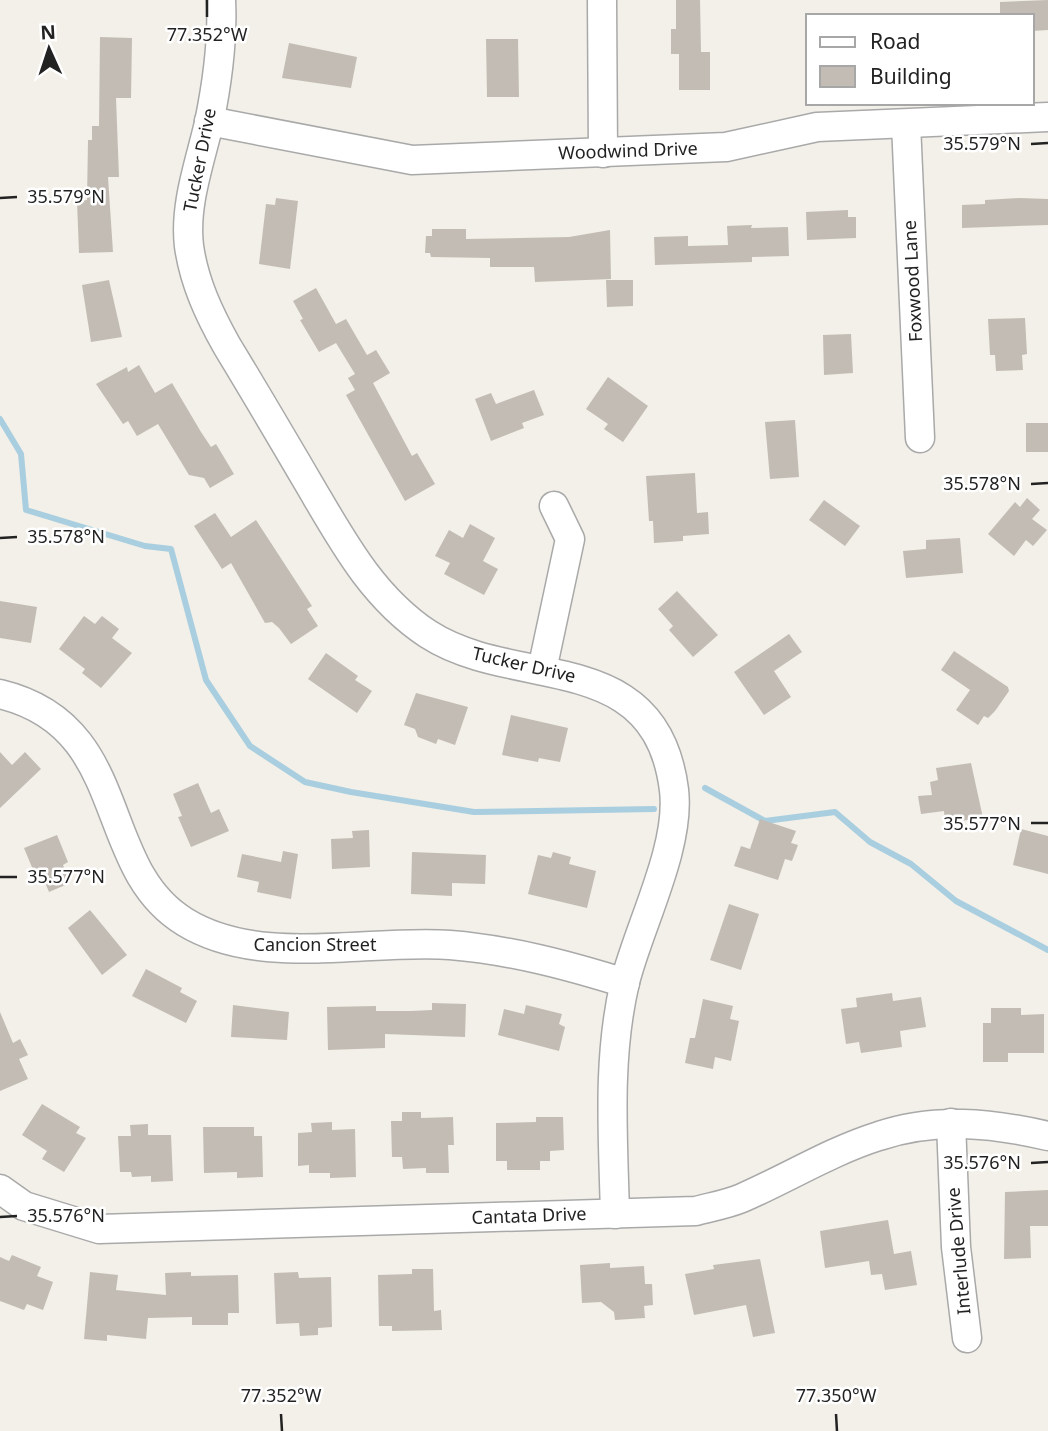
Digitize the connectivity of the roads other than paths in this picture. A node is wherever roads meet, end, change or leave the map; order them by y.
1 (221, 0) edge
2 (601, 0) edge
3 (1048, 117) edge
4 (209, 121) junction
5 (906, 124) junction
6 (603, 153) junction
7 (920, 438) dead end
8 (554, 506) dead end
9 (542, 670) junction
10 (0, 694) edge
11 (625, 983) junction
12 (951, 1123) junction
13 (1048, 1136) edge
14 (0, 1189) edge
15 (615, 1214) junction
16 (967, 1338) dead end

1 - 4 street, Tucker Drive
2 - 6 street
3 - 5 street, Woodwind Drive
4 - 6 street, Woodwind Drive
4 - 9 street, Tucker Drive
5 - 6 street, Woodwind Drive
5 - 7 street, Foxwood Lane
8 - 9 street
9 - 11 street, Tucker Drive
10 - 11 street, Cancion Street
11 - 15 street, Tucker Drive
12 - 13 street, Cantata Drive
12 - 15 street, Cantata Drive
12 - 16 street, Interlude Drive
14 - 15 street, Cantata Drive

